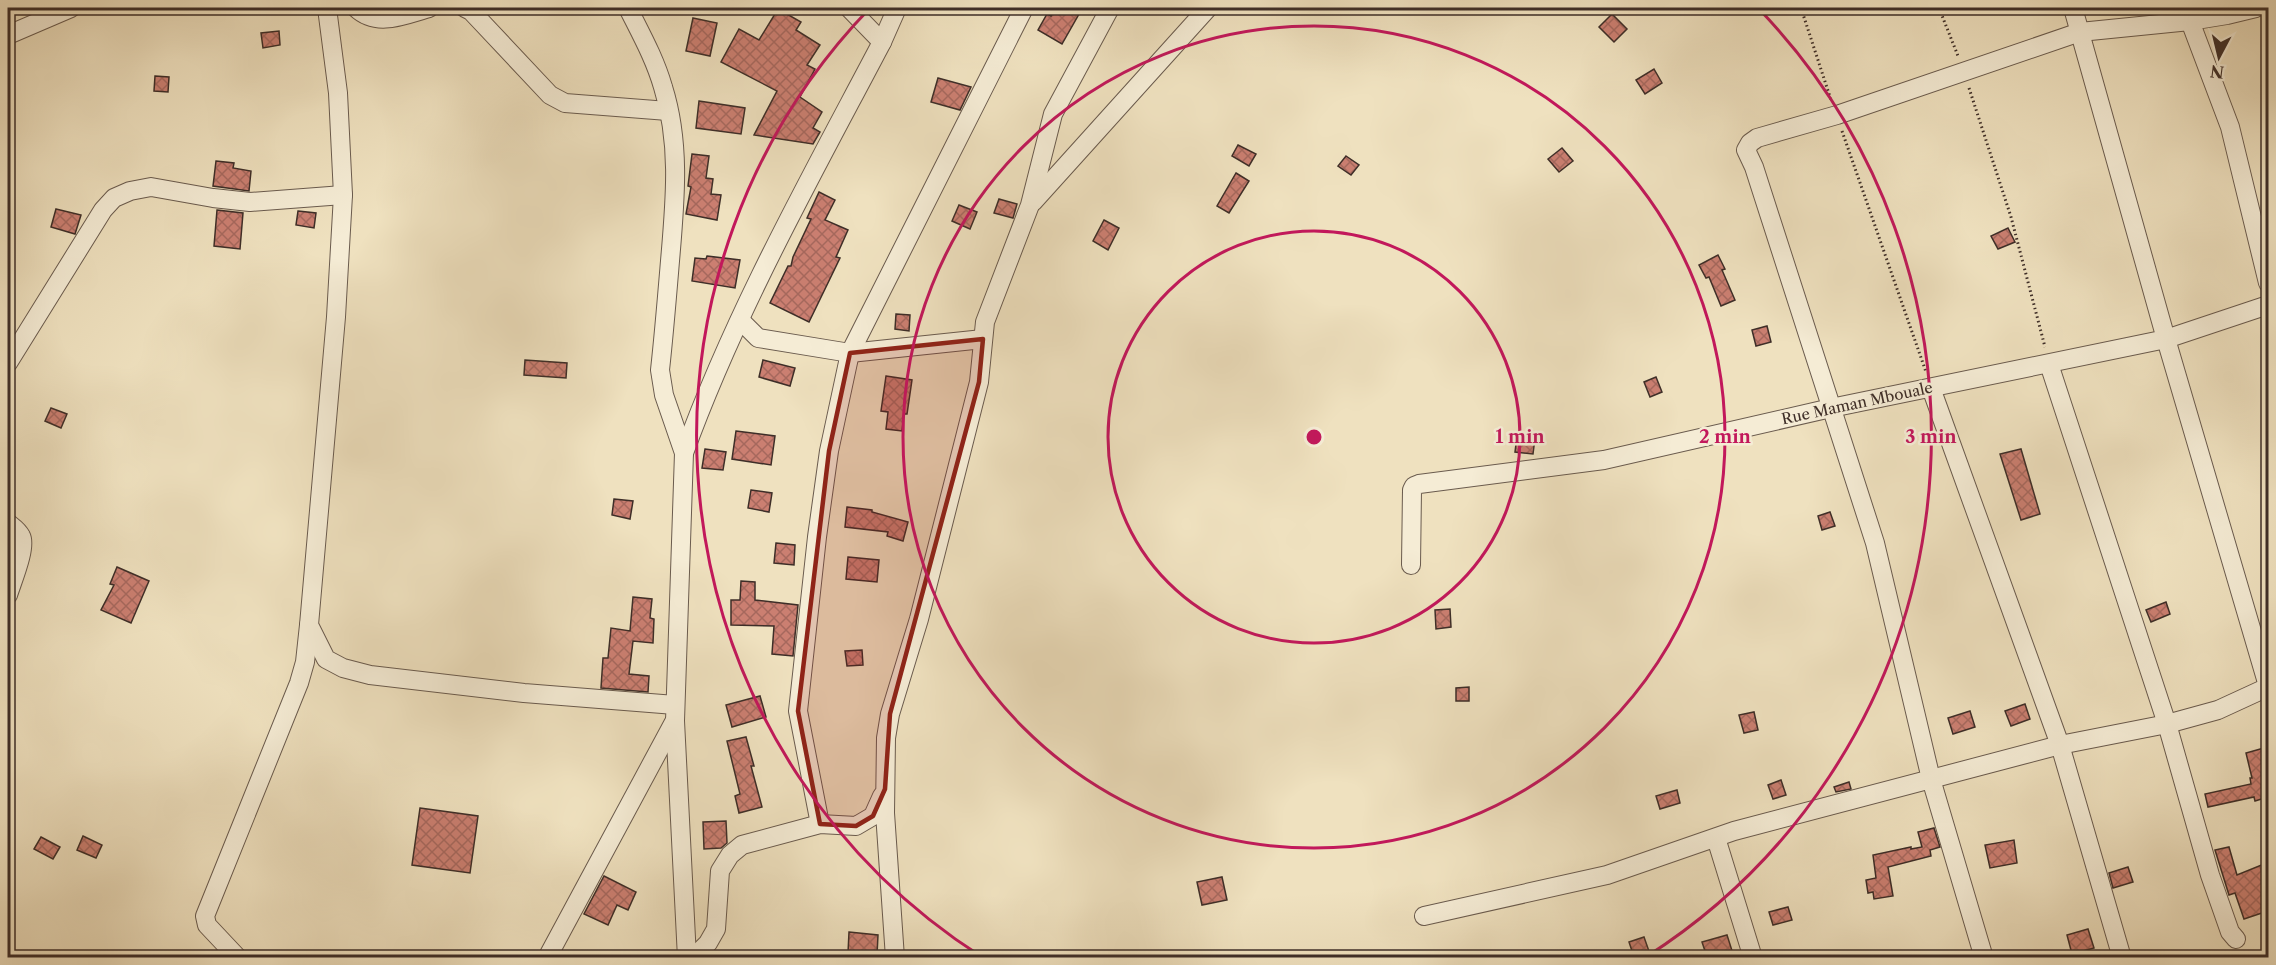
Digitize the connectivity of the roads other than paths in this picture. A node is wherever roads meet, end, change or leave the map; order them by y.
1 (71, 8) edge
2 (327, 8) edge
3 (356, 8) edge
4 (429, 8) edge
5 (465, 8) edge
6 (628, 8) edge
7 (849, 8) edge
8 (897, 8) edge
9 (1024, 8) edge
10 (1110, 8) edge
11 (1209, 8) edge
12 (2073, 8) edge
13 (2256, 8) edge
14 (2190, 21) junction
15 (2080, 32) junction
16 (8, 35) edge
17 (882, 42) junction
18 (668, 111) junction
19 (343, 195) junction
20 (1030, 205) junction
21 (2268, 283) edge
22 (2268, 305) edge
23 (740, 320) junction
24 (983, 339) junction
25 (2166, 339) junction
26 (850, 353) junction
27 (8, 363) edge
28 (2049, 364) junction
29 (1931, 388) junction
30 (1831, 408) junction
31 (684, 453) junction
32 (8, 523) edge
33 (1411, 565) dead end
34 (8, 595) edge
35 (309, 625) junction
36 (2268, 687) edge
37 (675, 713) junction
38 (2167, 724) junction
39 (2060, 745) junction
40 (1930, 779) junction
41 (885, 789) junction
42 (820, 824) junction
43 (1716, 838) junction
44 (1424, 916) dead end
45 (2236, 939) dead end
46 (237, 957) edge
47 (547, 957) edge
48 (687, 957) edge
49 (693, 957) edge
50 (895, 957) edge
51 (1753, 957) edge
52 (1984, 957) edge
53 (2122, 957) edge

1 - 16 street
2 - 19 street
3 - 4 street
5 - 18 street
6 - 18 street
7 - 17 street
8 - 17 street
9 - 26 street
10 - 20 street
11 - 20 street
12 - 15 street
13 - 14 street
14 - 15 street
14 - 21 street
15 - 25 street
15 - 30 street
17 - 23 street
18 - 31 street
19 - 27 street
19 - 35 street
20 - 24 street
22 - 25 street, Rue Maman Mbouale
23 - 26 street
23 - 31 street
24 - 26 street
24 - 41 street
25 - 28 street, Rue Maman Mbouale
25 - 36 street
26 - 42 street
28 - 29 street, Rue Maman Mbouale
28 - 38 street
29 - 30 street, Rue Maman Mbouale
29 - 39 street
30 - 33 street, Rue Maman Mbouale
30 - 40 street
31 - 37 street
32 - 34 street
35 - 37 street
35 - 46 street
36 - 38 street
37 - 47 street
37 - 48 street
38 - 39 street
38 - 45 street
39 - 40 street
39 - 53 street
40 - 43 street
40 - 52 street
41 - 42 street
41 - 50 street
42 - 49 street
43 - 44 street
43 - 51 street

